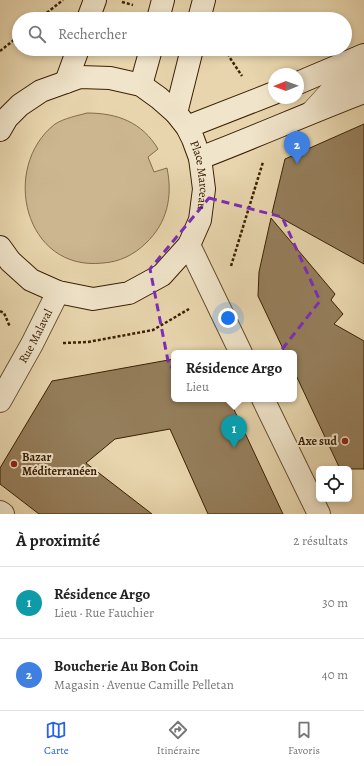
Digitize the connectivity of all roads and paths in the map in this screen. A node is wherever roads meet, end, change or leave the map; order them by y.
1 (63, 0) edge
2 (95, 0) edge
3 (163, 0) edge
4 (204, 0) edge
5 (48, 12) edge
6 (91, 12) edge
7 (160, 12) edge
8 (201, 12) edge
9 (12, 42) edge
10 (0, 51) edge
11 (364, 55) edge
12 (75, 56) edge
13 (148, 56) edge
14 (191, 56) edge
15 (229, 56) edge
16 (364, 74) edge
17 (304, 80) edge
18 (66, 82) junction
19 (246, 82) dead end
20 (141, 85) junction
21 (364, 92) edge
22 (268, 95) edge
23 (304, 115) junction
24 (181, 120) junction
25 (2, 122) edge
26 (200, 158) junction
27 (264, 160) dead end
28 (189, 245) junction
29 (0, 247) edge
30 (229, 272) dead end
31 (58, 292) junction
32 (192, 306) dead end
33 (59, 344) dead end
34 (240, 350) edge
35 (0, 402) edge
36 (264, 402) edge
37 (0, 512) edge
38 (3, 514) edge
39 (319, 514) edge

1 - 5 path
2 - 6 street
3 - 7 street
4 - 8 street
9 - 10 path
11 - 17 street
12 - 18 street
13 - 20 street
14 - 24 street
15 - 19 path
16 - 23 lane
18 - 20 street, Place Marceau
18 - 25 street, Place Marceau
20 - 24 street, Place Marceau
21 - 23 street
22 - 24 street
23 - 26 street
24 - 26 street, Place Marceau
26 - 28 street, Place Marceau
27 - 30 path
28 - 31 street, Place Marceau
28 - 34 street
29 - 31 street, Place Marceau
31 - 35 street, Rue Malaval
32 - 33 path
36 - 39 street
37 - 38 street

